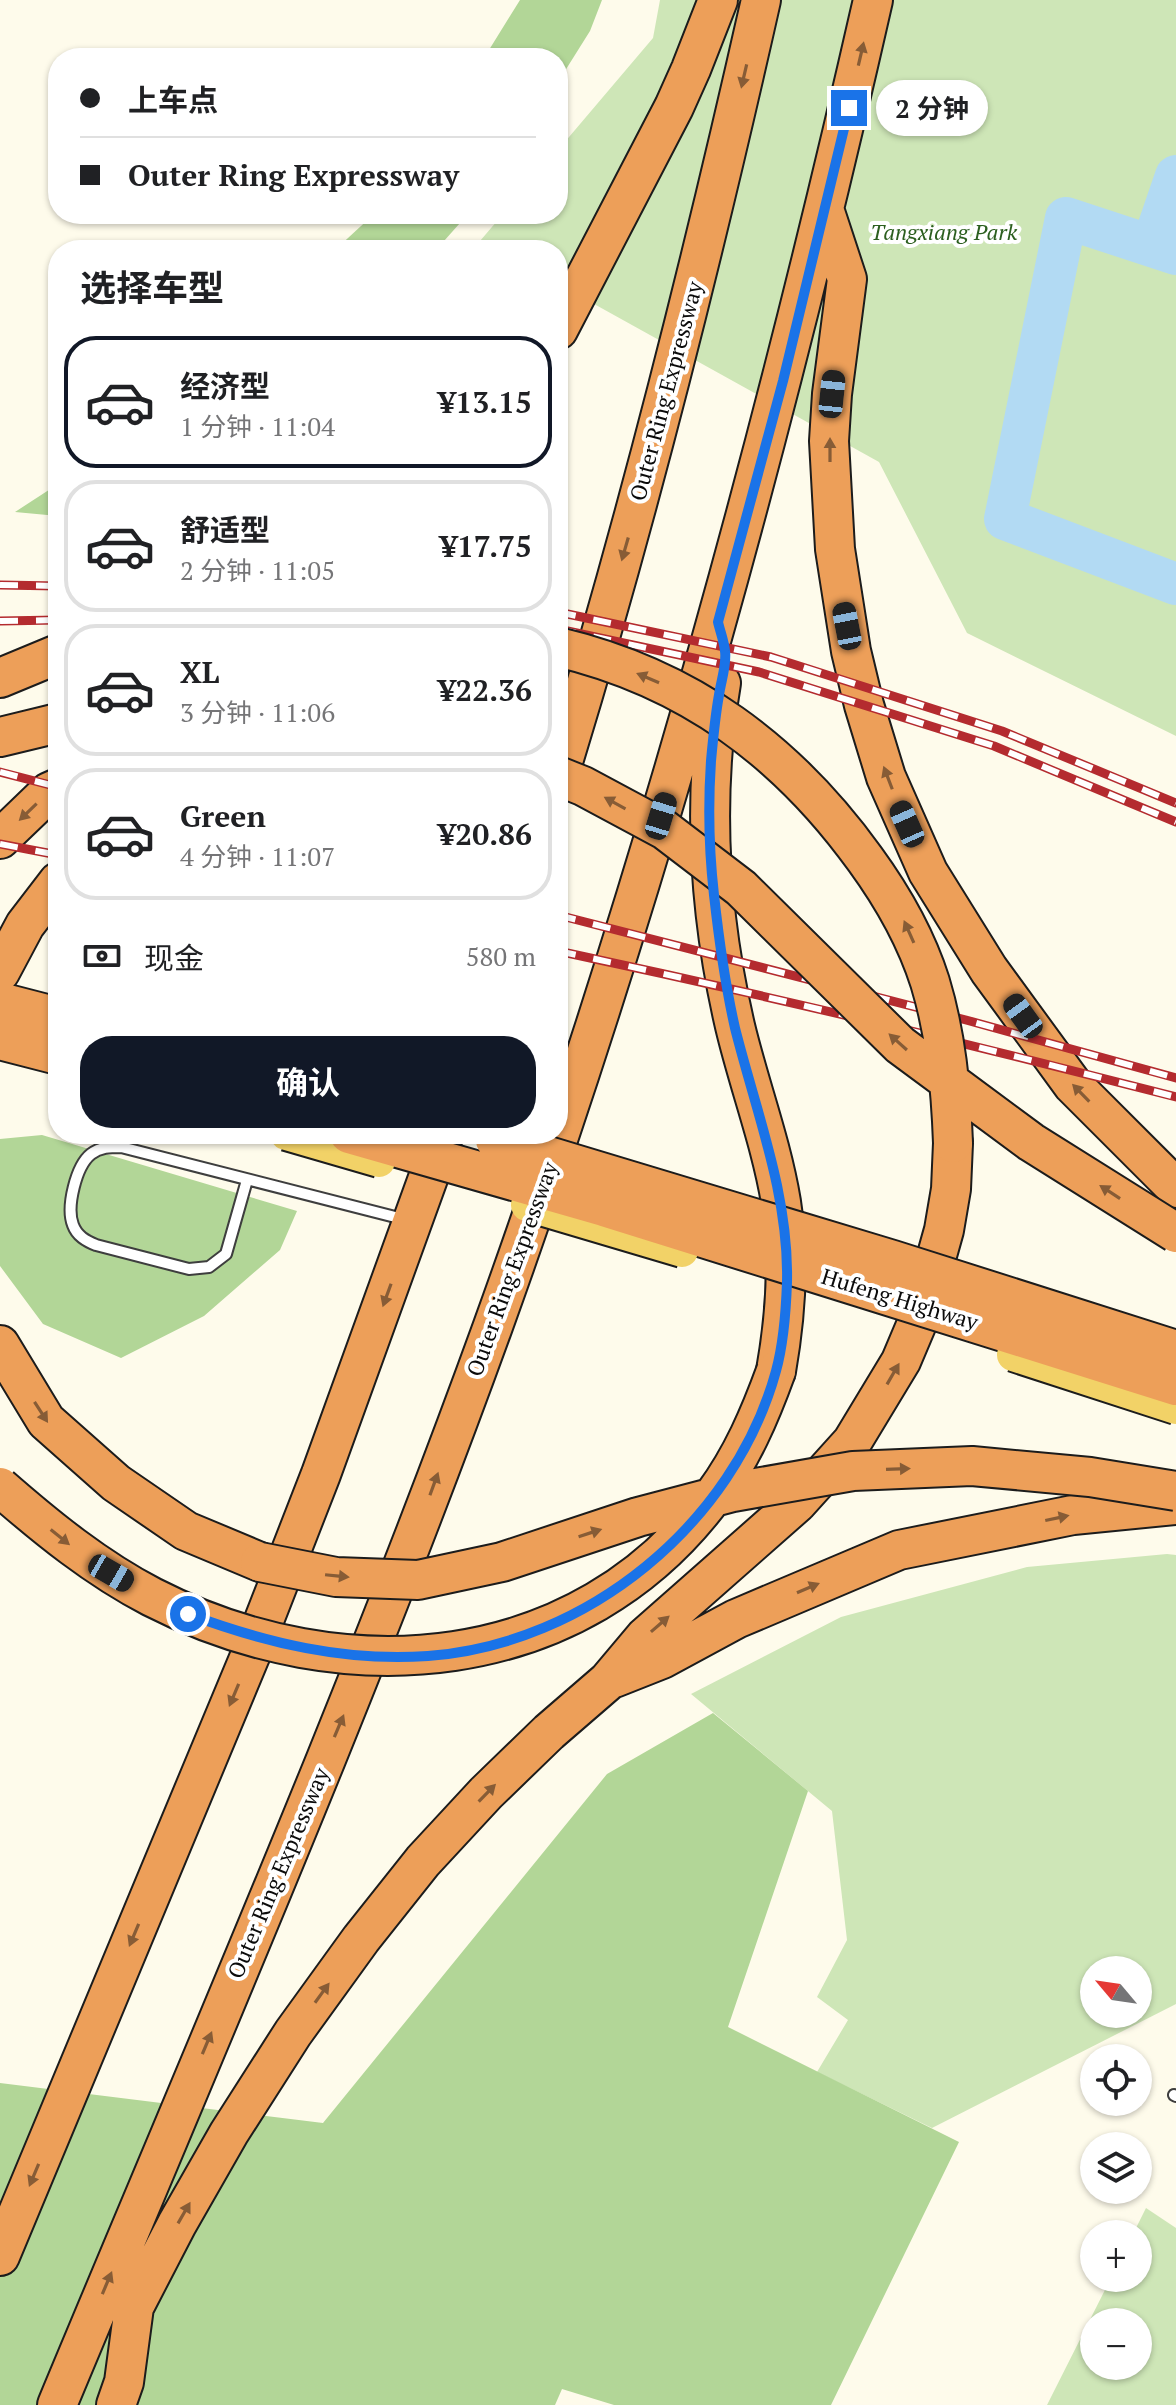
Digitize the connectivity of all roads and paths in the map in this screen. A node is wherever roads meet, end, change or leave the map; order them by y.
1 (718, 0) edge
2 (761, 0) edge
3 (873, 0) edge
4 (648, 155) junction
5 (825, 212) junction
6 (568, 272) edge
7 (568, 311) edge
8 (718, 622) junction
9 (568, 649) edge
10 (48, 658) edge
11 (0, 678) edge
12 (48, 725) edge
13 (0, 737) edge
14 (568, 743) edge
15 (568, 781) edge
16 (48, 793) edge
17 (0, 839) edge
18 (48, 895) edge
19 (0, 972) edge
20 (0, 1002) edge
21 (48, 1014) edge
22 (0, 1040) edge
23 (48, 1052) edge
24 (568, 1109) edge
25 (319, 1144) edge
26 (440, 1144) edge
27 (557, 1144) edge
28 (494, 1145) edge
29 (247, 1180) junction
30 (1176, 1188) edge
31 (413, 1222) junction
32 (1176, 1233) edge
33 (1176, 1335) edge
34 (0, 1345) edge
35 (1176, 1350) edge
36 (1176, 1386) edge
37 (1176, 1408) edge
38 (0, 1487) edge
39 (1176, 1491) edge
40 (1176, 1505) edge
41 (608, 1681) junction
42 (0, 2256) edge
43 (134, 2307) junction
44 (77, 2355) junction
45 (57, 2405) edge
46 (116, 2405) edge

1 - 4 highway
2 -> 14 highway, Outer Ring Expressway
5 -> 3 highway, Outer Ring Expressway
4 - 6 highway
4 - 7 highway
5 - 8 highway, Outer Ring Expressway
30 -> 5 highway
24 -> 8 highway, Outer Ring Expressway
38 -> 8 highway, bridge
41 -> 9 highway, bridge
10 - 11 highway
12 - 13 highway
32 -> 15 highway, bridge
16 -> 17 highway
18 - 19 highway
20 - 21 highway
22 - 23 highway
25 - 37 main road, bridge
26 - 31 highway
44 -> 27 highway, Outer Ring Expressway
28 - 33 main road
28 - 35 highway, Hufeng Highway, bridge
28 - 36 highway, Hufeng Highway, bridge
29 - 29 lane
29 - 31 lane
31 -> 42 highway
34 -> 39 highway, bridge
41 -> 40 highway
43 -> 41 highway
43 - 44 highway
43 - 46 highway
44 - 45 highway, Outer Ring Expressway

